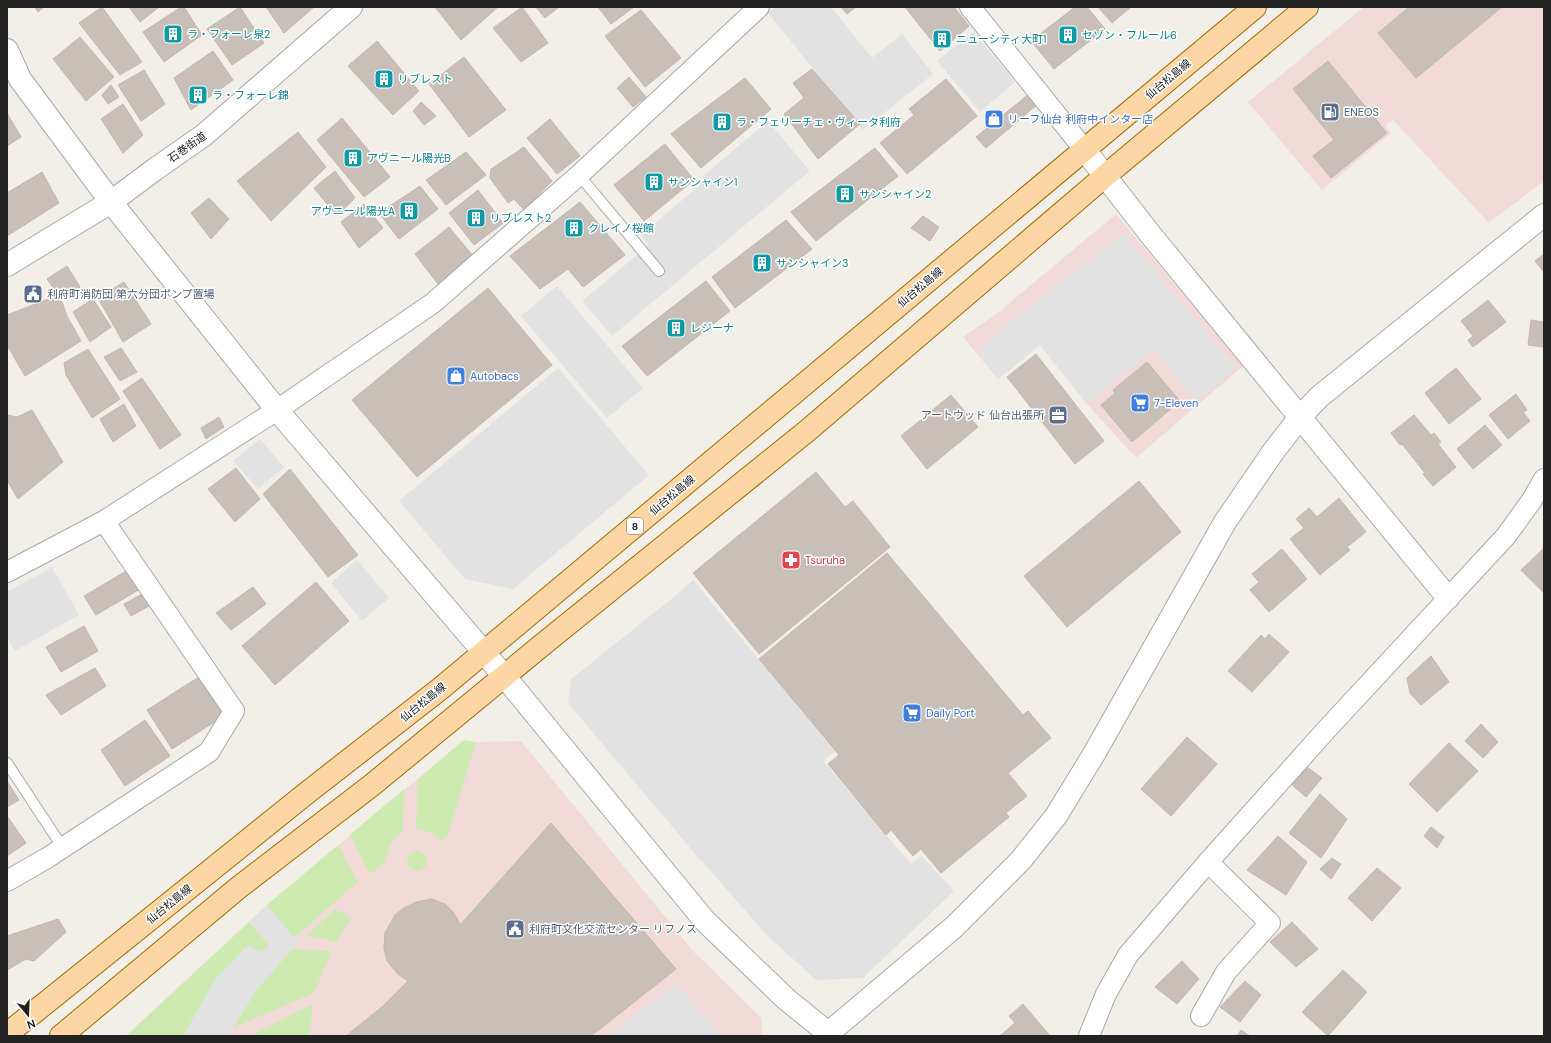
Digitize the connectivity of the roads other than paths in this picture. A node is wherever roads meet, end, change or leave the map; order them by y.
1 (351, 7) edge
2 (759, 7) edge
3 (970, 7) edge
4 (1255, 7) edge
5 (1307, 7) edge
6 (7, 50) edge
7 (1084, 148) junction
8 (579, 175) junction
9 (1105, 176) junction
10 (111, 202) junction
11 (1544, 215) edge
12 (7, 265) edge
13 (659, 271) dead end
14 (278, 410) junction
15 (1300, 417) junction
16 (1544, 479) edge
17 (104, 521) junction
18 (7, 572) edge
19 (1448, 598) junction
20 (483, 651) junction
21 (505, 677) junction
22 (7, 763) edge
23 (63, 848) junction
24 (1208, 862) junction
25 (7, 882) edge
26 (1201, 1016) dead end
27 (7, 1034) edge
28 (829, 1035) edge
29 (61, 1036) edge
30 (1089, 1036) edge

1 - 10 street, 石巻街道
2 - 8 street
3 - 7 street
4 - 7 main road, 仙台松島線 / 8
5 - 9 main road
6 - 10 street
7 - 9 street
7 - 20 main road, 仙台松島線 / 8
8 - 13 lane
8 - 14 street
9 - 15 street
9 - 21 main road
10 - 12 street, 石巻街道
10 - 14 street
11 - 15 street
14 - 17 street
14 - 20 street
15 - 19 street
15 - 28 street
16 - 19 street
17 - 18 street
17 - 23 street
19 - 24 street
20 - 21 street
20 - 27 main road, 仙台松島線 / 8
21 - 28 street
21 - 29 main road
22 - 23 lane
23 - 25 street
24 - 26 street
24 - 30 street

